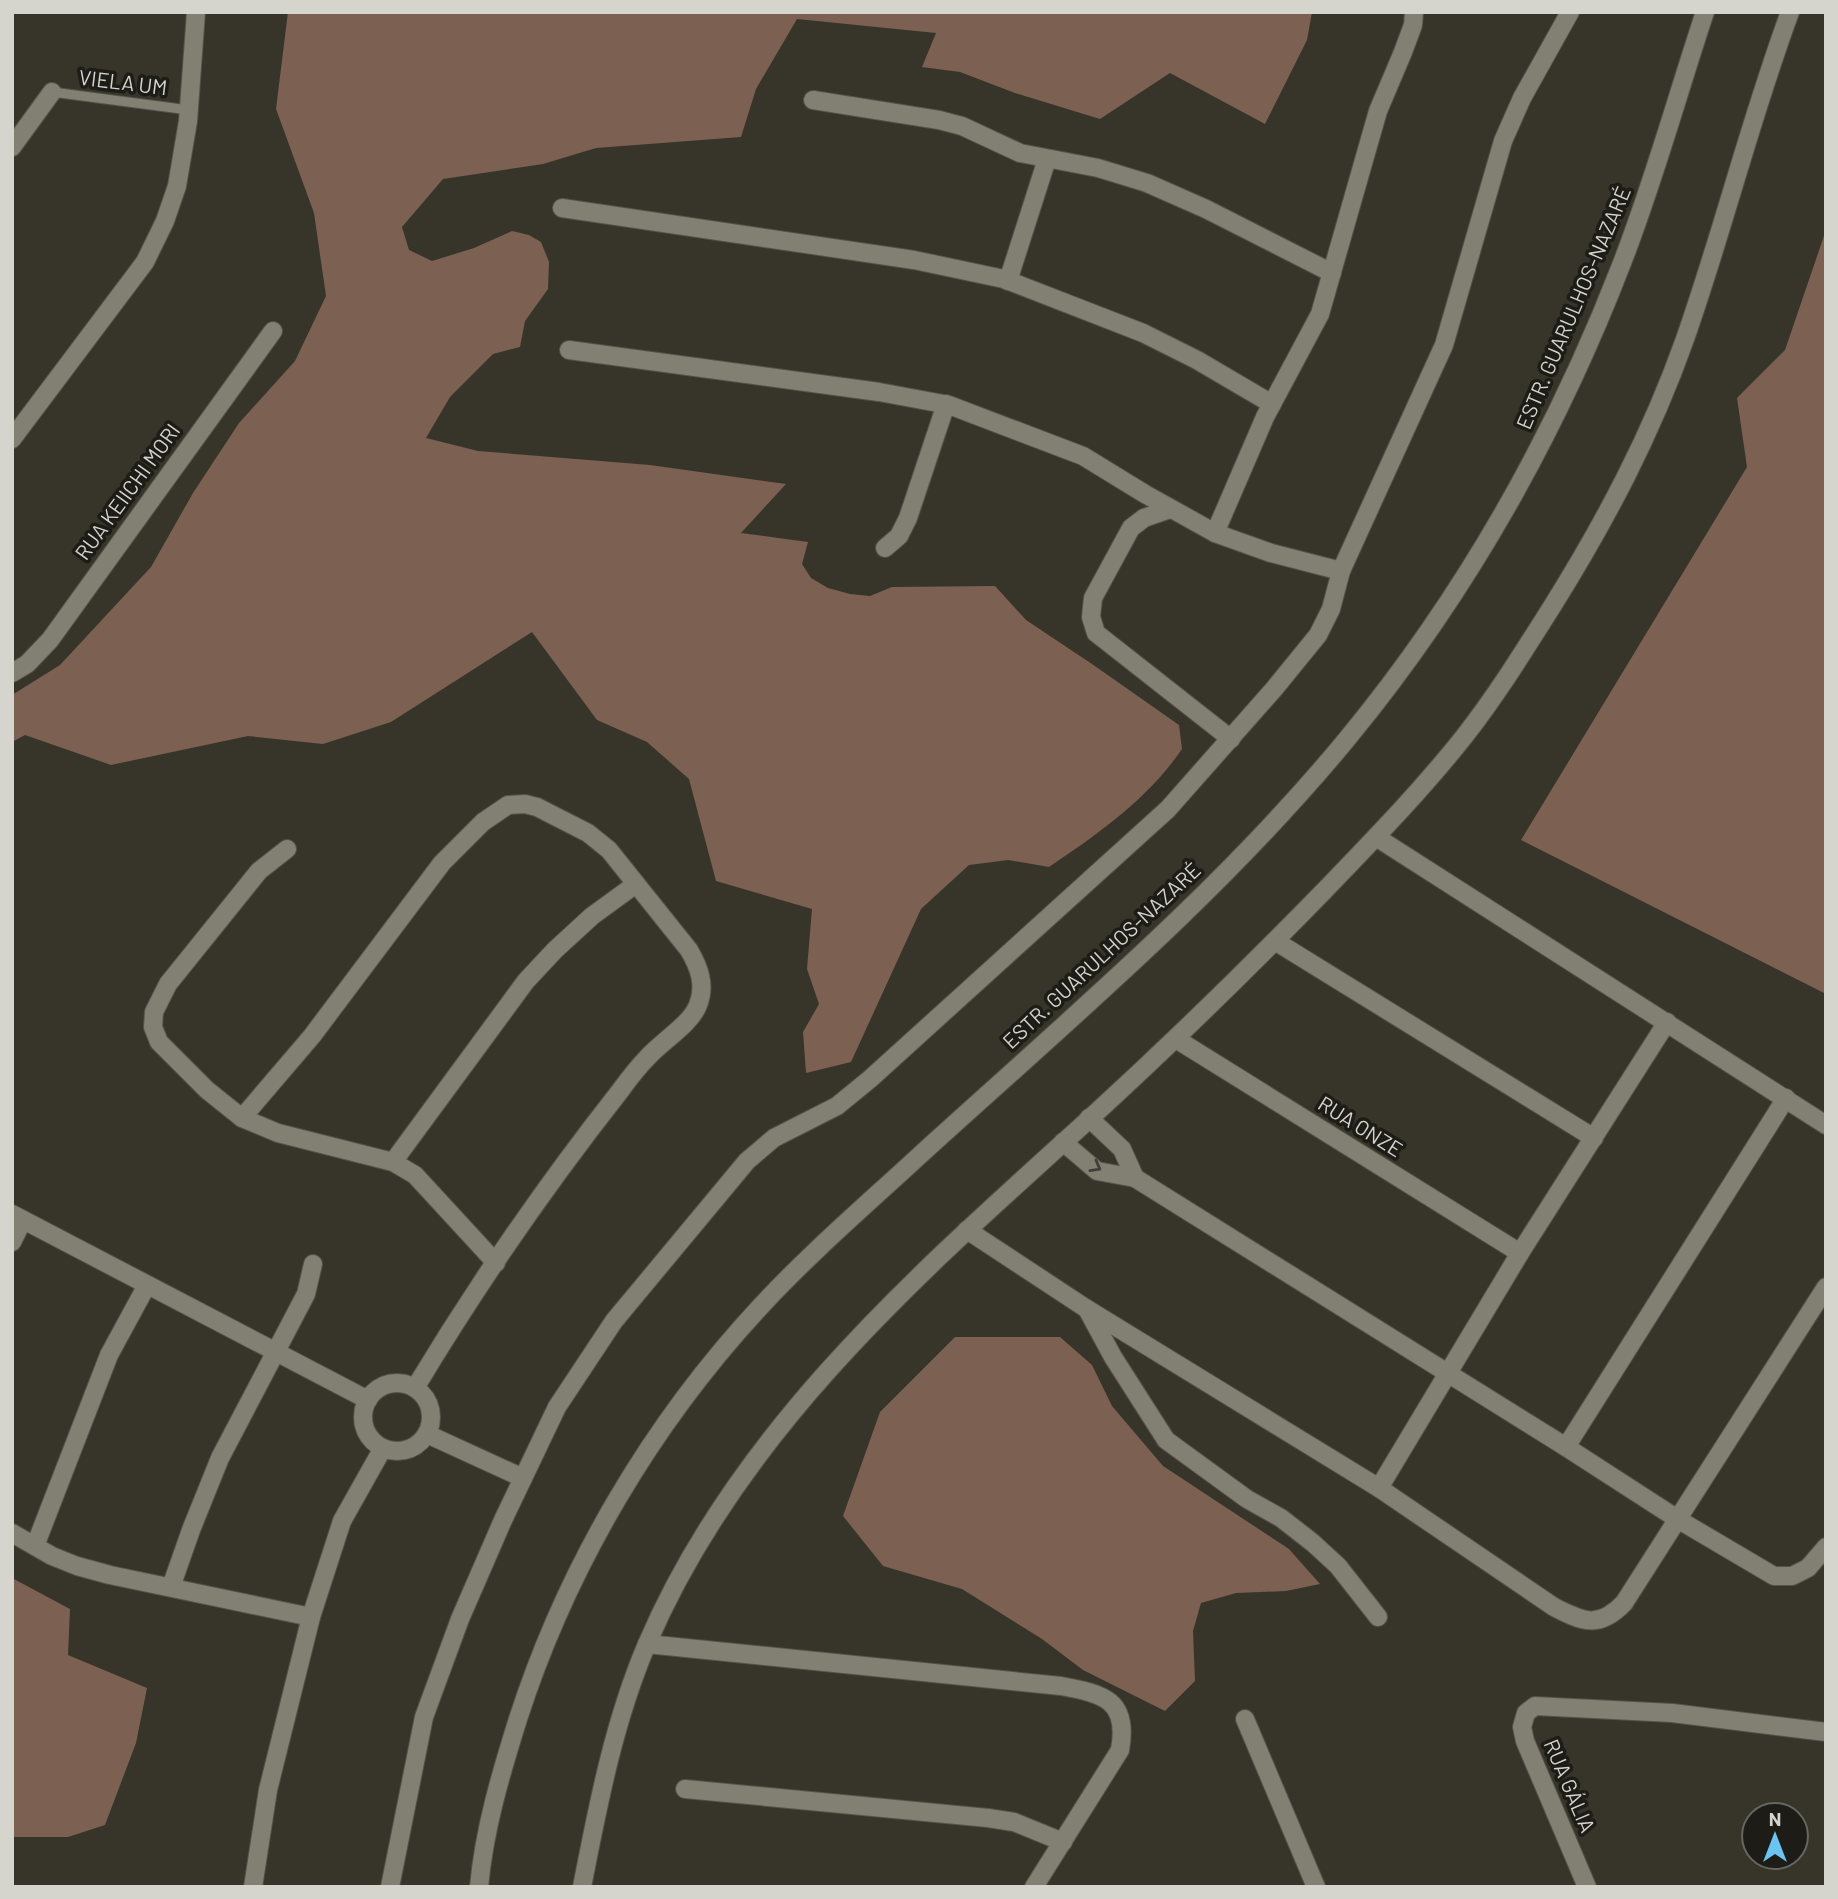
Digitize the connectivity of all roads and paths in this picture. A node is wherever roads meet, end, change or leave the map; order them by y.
1 (196, 12) edge
2 (1414, 12) edge
3 (1570, 12) edge
4 (1705, 12) edge
5 (1790, 12) edge
6 (52, 92) joint
7 (813, 100) dead end
8 (189, 110) junction
9 (12, 147) edge
10 (1047, 159) junction
11 (562, 208) dead end
12 (1332, 273) junction
13 (1008, 281) junction
14 (273, 331) dead end
15 (569, 350) dead end
16 (946, 404) junction
17 (1272, 404) junction
18 (12, 439) edge
19 (1170, 509) junction
20 (1215, 533) junction
21 (885, 548) dead end
22 (1341, 571) junction
23 (12, 673) edge
24 (1231, 739) junction
25 (1376, 837) junction
26 (287, 849) dead end
27 (636, 884) junction
28 (1275, 942) junction
29 (1667, 1022) junction
30 (1176, 1039) junction
31 (1786, 1098) junction
32 (242, 1118) junction
33 (1089, 1118) junction
34 (1826, 1125) edge
35 (1594, 1138) junction
36 (1063, 1142) junction
37 (393, 1162) junction
38 (1135, 1178) junction
39 (18, 1217) edge
40 (967, 1230) junction
41 (12, 1242) edge
42 (1520, 1253) junction
43 (496, 1263) junction
44 (313, 1264) dead end
45 (147, 1285) junction
46 (1826, 1287) edge
47 (1087, 1309) junction
48 (274, 1351) junction
49 (1448, 1374) junction
50 (415, 1388) junction
51 (368, 1400) junction
52 (427, 1434) junction
53 (1566, 1447) junction
54 (383, 1448) junction
55 (523, 1478) junction
56 (1379, 1488) junction
57 (1679, 1520) junction
58 (12, 1533) edge
59 (35, 1546) junction
60 (1826, 1547) edge
61 (171, 1587) junction
62 (311, 1616) junction
63 (1378, 1617) dead end
64 (647, 1644) junction
65 (1245, 1719) dead end
66 (1826, 1732) edge
67 (685, 1789) dead end
68 (1063, 1842) junction
69 (253, 1887) edge
70 (390, 1887) edge
71 (479, 1887) edge
72 (582, 1887) edge
73 (1034, 1887) edge
74 (1316, 1887) edge
75 (1587, 1887) edge

1 - 8 street
2 - 12 street
3 - 22 street
4 - 71 street, ESTR. GUARULHOS-NAZARÉ
5 - 25 street
6 - 8 lane, VIELA UM
6 - 9 street
7 - 10 street
8 - 18 street
10 - 12 street
10 - 13 street
11 - 13 street
12 - 17 street
13 - 17 street
14 - 23 street, RUA KEIICHI MORI
15 - 16 street
16 - 19 street
16 - 21 street
17 - 20 street
19 - 20 street
19 - 24 street
20 - 22 street
22 - 24 street
24 - 55 street
25 - 28 street
25 - 29 street
26 - 32 street
27 - 32 street
27 - 37 street
27 - 43 street
28 - 30 street
28 - 35 street
29 - 31 street
29 - 35 street
30 - 33 street
30 - 42 street, RUA ONZE
31 - 34 street
31 - 53 street
32 - 37 street
33 - 36 street
33 - 38 street
35 - 42 street
36 -> 38 street
36 - 40 street
37 - 43 street
38 - 49 street
39 - 41 street
39 - 45 street
40 - 47 street
40 - 64 street
42 - 49 street
43 - 50 street
44 - 48 street
45 - 48 street
45 - 59 street
46 - 57 street
47 - 56 street
47 - 63 street
48 - 51 street
48 - 61 street
49 - 53 street
49 - 56 street
50 - 51 street
50 - 52 street
51 - 54 street
52 - 54 street
52 - 55 street
53 - 57 street
54 - 62 street
55 - 70 street
56 - 57 street
57 - 60 street
58 - 59 street
59 - 61 street
61 - 62 street
62 - 69 street
64 - 68 street
64 - 72 street
65 - 74 street
66 - 75 street, RUA GÁLIA
67 - 68 street
68 - 73 street

